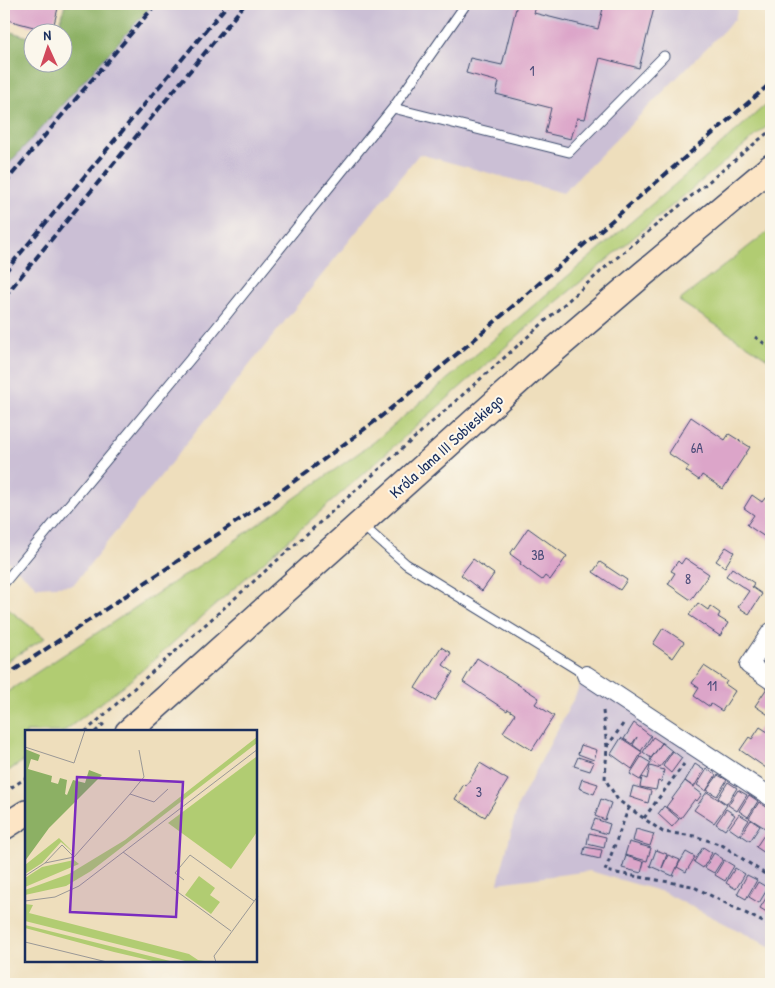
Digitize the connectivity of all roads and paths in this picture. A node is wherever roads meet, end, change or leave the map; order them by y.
1 (466, 4) edge
2 (664, 56) dead end
3 (393, 108) junction
4 (771, 130) edge
5 (771, 167) edge
6 (755, 337) dead end
7 (771, 348) edge
8 (360, 524) junction
9 (4, 582) edge
10 (771, 632) edge
11 (586, 675) joint
12 (771, 680) edge
13 (600, 685) junction
14 (638, 710) junction
15 (87, 730) edge
16 (130, 730) edge
17 (607, 748) junction
18 (697, 748) junction
19 (25, 779) edge
20 (4, 792) edge
21 (771, 797) edge
22 (629, 807) junction
23 (25, 814) edge
24 (644, 818) junction
25 (4, 827) edge
26 (771, 878) edge
27 (771, 926) edge

1 - 3 lane
2 - 3 lane
3 - 9 lane
4 - 15 path
5 - 8 main road, Króla Jana III Sobieskiego
6 - 7 path
8 - 11 lane
8 - 16 main road, Króla Jana III Sobieskiego
10 - 12 street
11 - 13 street
13 - 14 street
13 - 17 path
14 - 17 path
14 - 18 street
17 - 22 path
18 - 21 street
18 - 24 path
19 - 20 path
22 - 24 path
22 - 27 path
23 - 25 main road
24 - 26 path

